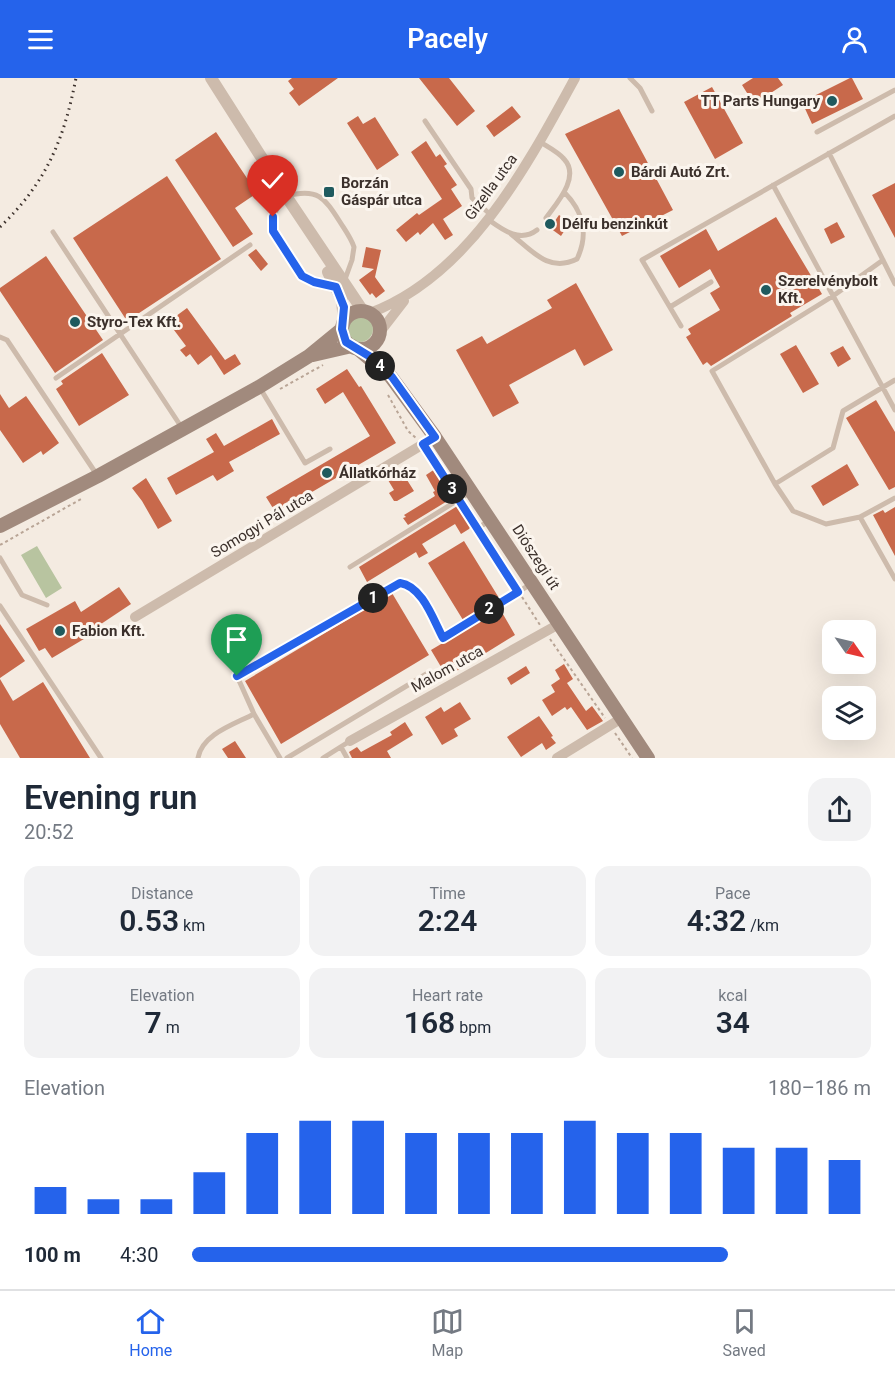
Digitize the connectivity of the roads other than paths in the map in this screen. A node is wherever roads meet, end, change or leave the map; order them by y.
1 (211, 78) edge
2 (575, 78) edge
3 (630, 78) edge
4 (895, 90) edge
5 (652, 111) dead end
6 (895, 116) edge
7 (425, 121) dead end
8 (817, 132) dead end
9 (540, 142) junction
10 (829, 153) junction
11 (772, 185) junction
12 (564, 192) junction
13 (286, 196) junction
14 (490, 218) junction
15 (546, 218) dead end
16 (537, 230) dead end
17 (52, 232) dead end
18 (511, 234) junction
19 (250, 245) dead end
20 (883, 260) junction
21 (711, 282) dead end
22 (895, 284) edge
23 (340, 285) junction
24 (408, 296) junction
25 (833, 296) junction
26 (670, 307) junction
27 (366, 312) junction
28 (343, 325) junction
29 (681, 326) dead end
30 (120, 335) junction
31 (378, 336) junction
32 (0, 337) edge
33 (355, 347) junction
34 (309, 356) junction
35 (392, 377) junction
36 (56, 378) dead end
37 (895, 380) edge
38 (882, 387) junction
39 (262, 392) junction
40 (895, 410) edge
41 (183, 429) junction
42 (435, 437) junction
43 (330, 449) dead end
44 (98, 476) junction
45 (775, 484) junction
46 (473, 491) junction
47 (895, 498) edge
48 (860, 517) junction
49 (491, 520) junction
50 (0, 526) edge
51 (476, 529) road end
52 (0, 558) edge
53 (350, 567) dead end
54 (895, 579) edge
55 (533, 583) junction
56 (47, 605) dead end
57 (0, 606) edge
58 (135, 617) dead end
59 (559, 624) junction
60 (428, 673) dead end
61 (254, 714) junction
62 (616, 722) junction
63 (346, 744) junction
64 (101, 758) edge
65 (198, 758) edge
66 (280, 758) edge
67 (287, 758) edge
68 (323, 758) edge
69 (347, 758) edge
70 (557, 758) edge
71 (648, 758) edge

1 - 13 street
2 - 9 street, Gizella utca
3 - 5 lane
4 - 8 lane
6 - 10 lane
7 - 14 lane
9 - 12 lane
9 - 14 street, Gizella utca
10 - 11 lane
10 - 20 lane
11 - 25 lane
11 - 26 lane
12 - 15 lane
12 - 18 lane
13 - 23 street
13 - 23 lane
13 - 23 lane
14 - 18 lane
14 - 24 street, Gizella utca
16 - 18 lane
17 - 30 lane
19 - 30 lane
20 - 22 lane
20 - 25 lane
21 - 26 lane
23 - 27 street
23 - 28 street
24 - 27 street, Gizella utca
24 - 31 street, Gizella utca
25 - 38 lane
25 - 45 lane
26 - 29 lane
27 - 28 main road
27 - 31 main road
28 - 33 main road
28 - 34 main road
30 - 36 lane
30 - 41 lane
31 - 33 main road
31 - 35 main road, Diószegi út
32 - 44 lane
33 - 34 main road
33 - 35 main road, Diószegi út
34 - 39 main road
35 - 42 main road, Diószegi út
37 - 38 lane
38 - 40 lane
38 - 45 lane
39 - 41 main road
39 - 43 lane
41 - 44 main road
42 - 46 main road, Diószegi út
42 - 58 street, Somogyi Pál utca
44 - 50 main road
45 - 48 lane
46 - 49 main road, Diószegi út
46 - 53 lane
47 - 48 lane
48 - 54 lane
49 - 51 lane
49 - 55 main road, Diószegi út
52 - 56 lane
55 - 59 main road, Diószegi út
55 - 61 lane
57 - 64 lane
59 - 62 main road, Diószegi út
59 - 63 street, Malom utca
60 - 67 lane
61 - 65 lane
61 - 66 lane
62 - 70 street
62 - 71 main road, Diószegi út
63 - 68 lane
63 - 69 lane

